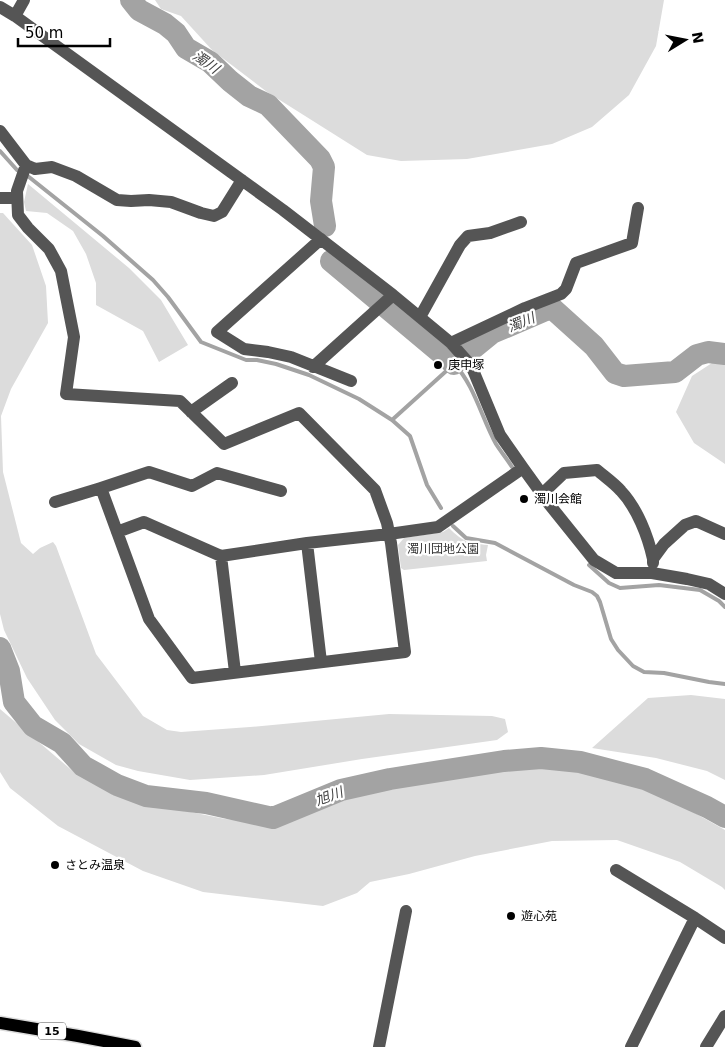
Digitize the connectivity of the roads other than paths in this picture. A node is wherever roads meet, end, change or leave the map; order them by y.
1 (24, 0) edge
2 (0, 7) edge
3 (15, 16) junction
4 (0, 131) edge
5 (24, 171) junction
6 (242, 180) junction
7 (0, 198) edge
8 (17, 198) junction
9 (638, 208) dead end
10 (521, 222) dead end
11 (321, 239) junction
12 (386, 301) junction
13 (420, 317) junction
14 (455, 346) junction
15 (312, 367) junction
16 (351, 382) dead end
17 (232, 383) dead end
18 (191, 412) junction
19 (523, 468) junction
20 (101, 488) junction
21 (281, 490) dead end
22 (542, 494) junction
23 (54, 502) dead end
24 (118, 532) junction
25 (390, 534) junction
26 (725, 534) edge
27 (307, 543) junction
28 (221, 556) junction
29 (653, 559) junction
30 (652, 573) junction
31 (725, 594) edge
32 (321, 662) junction
33 (235, 672) junction
34 (616, 870) dead end
35 (406, 911) dead end
36 (695, 918) junction
37 (725, 938) edge
38 (725, 1016) edge
39 (0, 1023) edge
40 (102, 1044) edge
41 (135, 1047) edge
42 (379, 1047) edge
43 (631, 1047) edge
44 (706, 1047) edge

1 - 3 street
2 - 3 street
3 - 6 street
4 - 5 street
5 - 6 street
5 - 8 street
6 - 11 street
7 - 8 street
8 - 18 street
9 - 14 street
10 - 13 street
11 - 12 street
11 - 15 street
12 - 13 street
12 - 15 street
13 - 14 street
14 - 19 street
15 - 16 street
17 - 18 street
18 - 25 street
19 - 22 street
19 - 25 street
20 - 21 street
20 - 23 street
20 - 24 street
22 - 29 street
22 - 30 street
24 - 28 street
24 - 33 street
25 - 27 street
25 - 32 street
26 - 29 street
27 - 28 street
27 - 32 street
28 - 33 street
29 - 30 street
30 - 31 street
32 - 33 street
34 - 36 street
35 - 42 street
36 - 37 street
36 - 43 street
38 - 44 street
39 - 40 main road, 15
40 - 41 main road, 15

